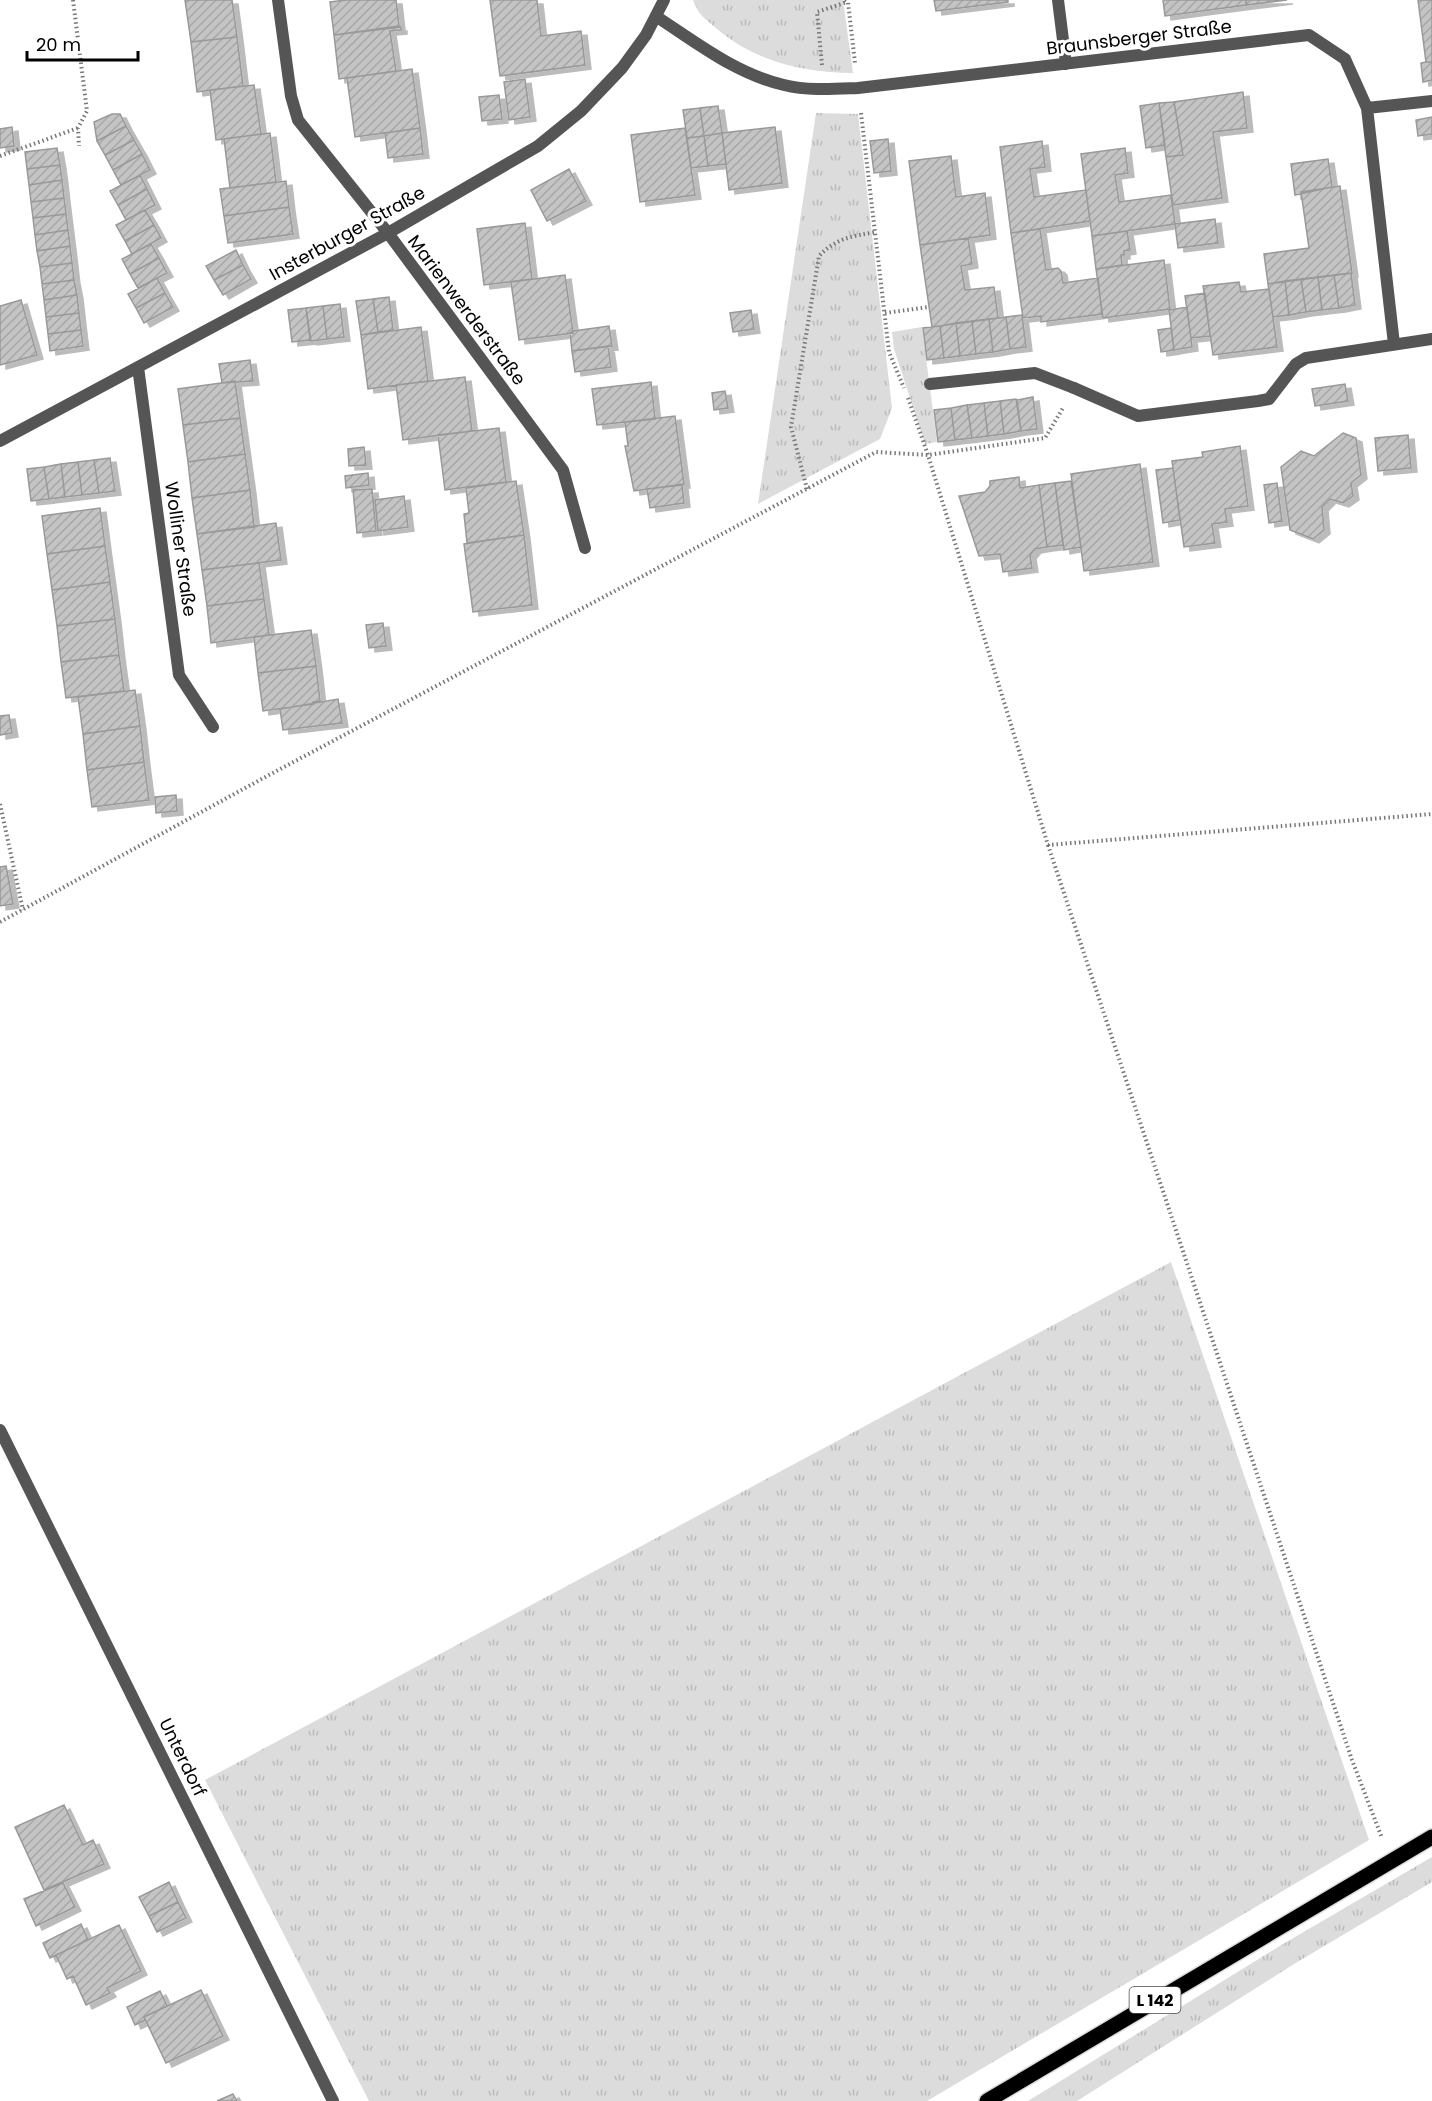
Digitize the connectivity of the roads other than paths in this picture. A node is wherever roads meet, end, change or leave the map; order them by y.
1 (278, 0) edge
2 (664, 0) edge
3 (1058, 0) edge
4 (657, 17) junction
5 (1066, 64) junction
6 (1432, 100) edge
7 (1367, 108) junction
8 (388, 233) junction
9 (1432, 339) edge
10 (1394, 344) junction
11 (138, 367) junction
12 (930, 384) dead end
13 (0, 441) edge
14 (585, 548) dead end
15 (213, 727) dead end
16 (0, 1430) edge
17 (1432, 1837) edge
18 (333, 2101) edge
19 (987, 2101) edge

1 - 8 street, Marienwerderstraße
2 - 4 street, Insterburger Straße
3 - 5 street
4 - 5 street, Braunsberger Straße
4 - 8 street, Insterburger Straße
5 - 7 street, Braunsberger Straße
6 - 7 street
7 - 10 street, Braunsberger Straße
8 - 11 street, Insterburger Straße
8 - 14 street, Marienwerderstraße
9 - 10 street
10 - 12 street
11 - 13 street, Insterburger Straße
11 - 15 street, Wolliner Straße
16 - 18 street, Unterdorf
17 - 19 main road, L 142

